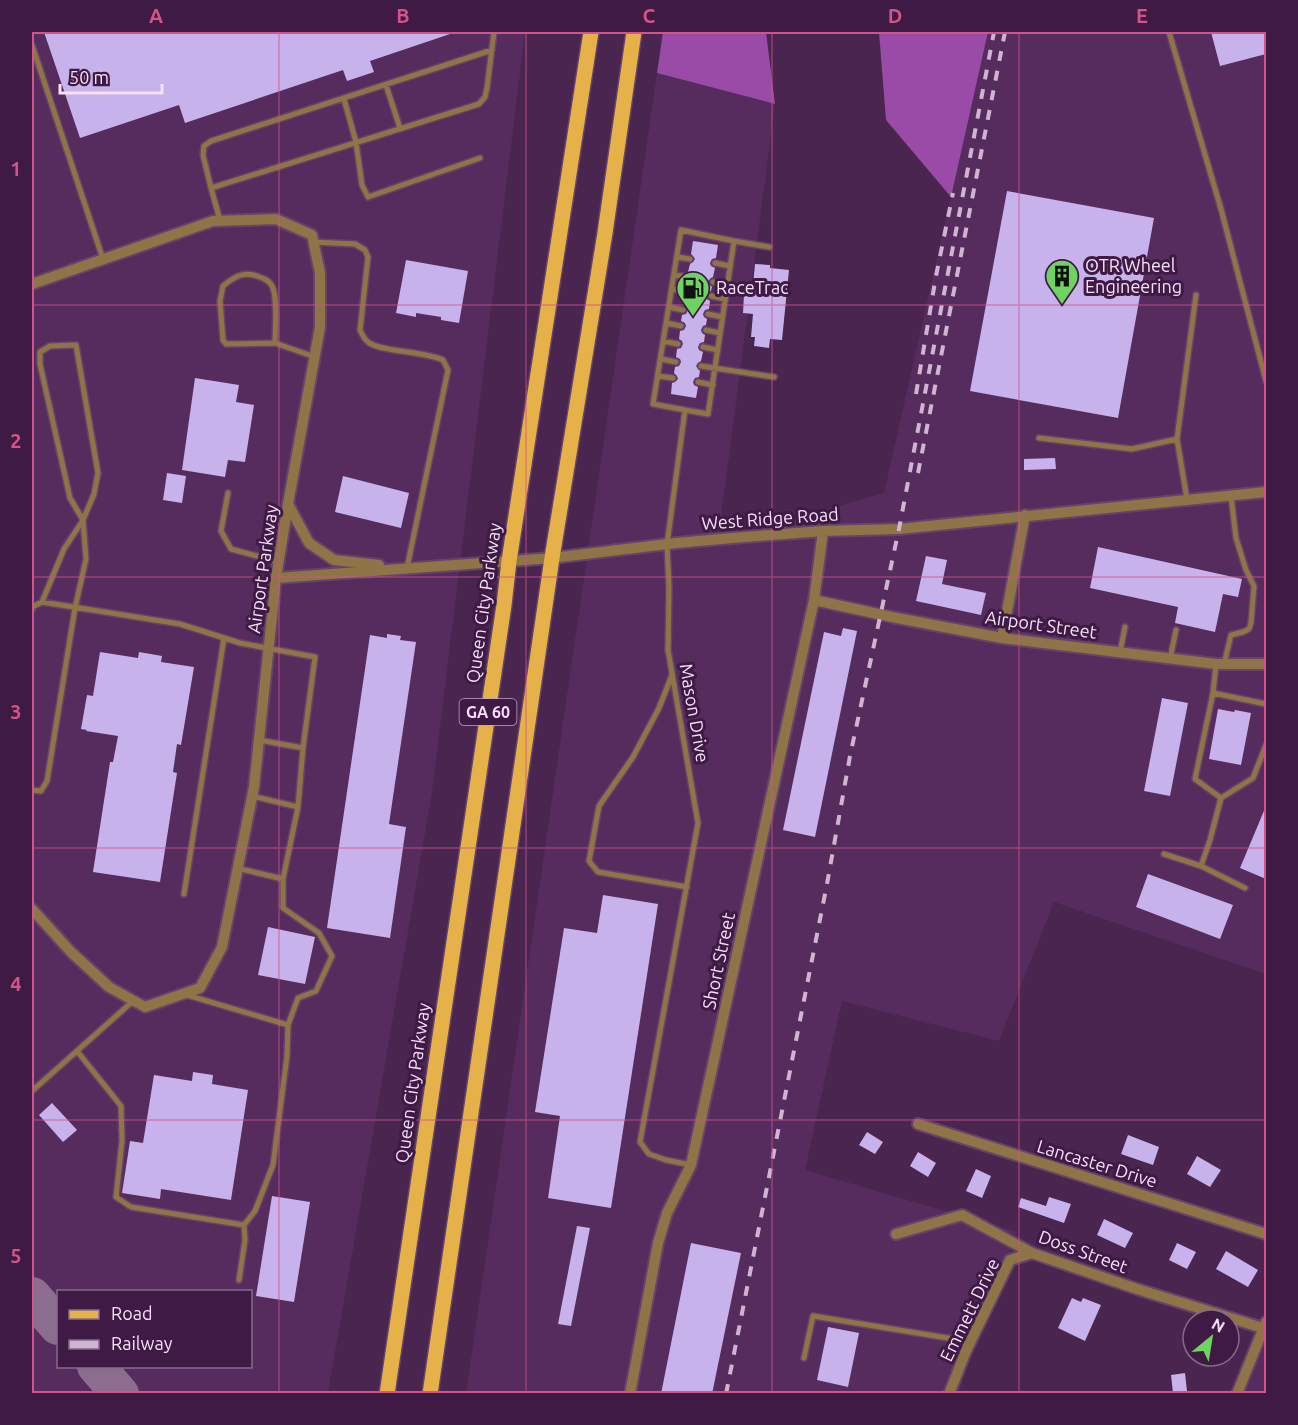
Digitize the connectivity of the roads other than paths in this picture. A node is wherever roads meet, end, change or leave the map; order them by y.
1 (494, 32) edge
2 (591, 32) edge
3 (634, 32) edge
4 (1169, 32) edge
5 (32, 45) edge
6 (492, 50) junction
7 (386, 85) junction
8 (344, 99) junction
9 (400, 128) junction
10 (357, 142) junction
11 (480, 158) dead end
12 (211, 188) junction
13 (220, 221) junction
14 (734, 241) junction
15 (313, 242) junction
16 (769, 247) dead end
17 (677, 257) junction
18 (103, 259) junction
19 (690, 259) dead end
20 (715, 264) dead end
21 (730, 266) junction
22 (674, 275) junction
23 (688, 277) dead end
24 (713, 282) dead end
25 (32, 284) edge
26 (727, 284) junction
27 (672, 290) junction
28 (686, 292) dead end
29 (1196, 295) dead end
30 (711, 296) dead end
31 (725, 299) junction
32 (669, 307) junction
33 (683, 310) dead end
34 (708, 314) dead end
35 (722, 317) junction
36 (666, 323) junction
37 (681, 326) dead end
38 (706, 330) dead end
39 (720, 333) junction
40 (663, 341) junction
41 (275, 343) junction
42 (678, 344) dead end
43 (703, 347) dead end
44 (718, 350) junction
45 (315, 357) junction
46 (661, 359) junction
47 (676, 362) dead end
48 (700, 366) dead end
49 (715, 368) junction
50 (658, 376) junction
51 (774, 377) dead end
52 (673, 378) dead end
53 (1266, 381) edge
54 (698, 382) dead end
55 (713, 385) junction
56 (686, 410) junction
57 (1039, 438) dead end
58 (1177, 439) junction
59 (1266, 492) edge
60 (228, 493) dead end
61 (1231, 495) junction
62 (1187, 499) junction
63 (288, 504) junction
64 (1025, 515) junction
65 (83, 520) junction
66 (823, 531) junction
67 (667, 544) junction
68 (552, 558) junction
69 (509, 561) junction
70 (279, 562) junction
71 (407, 568) junction
72 (276, 578) junction
73 (814, 600) junction
74 (42, 602) junction
75 (75, 608) junction
76 (32, 609) edge
77 (1125, 627) dead end
78 (1176, 630) dead end
79 (224, 638) junction
80 (1002, 638) junction
81 (269, 648) junction
82 (1120, 652) junction
83 (1170, 658) junction
84 (1220, 664) junction
85 (1266, 664) edge
86 (672, 675) junction
87 (1213, 693) junction
88 (1266, 704) edge
89 (259, 740) junction
90 (1266, 745) edge
91 (303, 748) junction
92 (32, 790) edge
93 (252, 796) junction
94 (1221, 798) junction
95 (298, 807) junction
96 (1164, 854) dead end
97 (1201, 866) junction
98 (237, 868) junction
99 (283, 879) junction
100 (687, 887) junction
101 (1245, 888) dead end
102 (184, 894) dead end
103 (32, 909) edge
104 (183, 994) junction
105 (134, 1000) junction
106 (288, 1026) junction
107 (77, 1051) junction
108 (32, 1091) edge
109 (918, 1124) dead end
110 (692, 1165) junction
111 (244, 1225) junction
112 (896, 1234) dead end
113 (1266, 1234) edge
114 (1032, 1252) junction
115 (239, 1280) dead end
116 (1265, 1324) edge
117 (969, 1345) junction
118 (804, 1358) dead end
119 (387, 1394) edge
120 (430, 1394) edge
121 (630, 1394) edge
122 (949, 1394) edge
123 (1237, 1394) edge

1 - 6 lane
2 - 69 main road, Queen City Parkway / GA 60
3 - 68 main road, GA 60
4 - 53 lane
5 - 18 lane
6 - 7 lane
6 - 9 lane
7 - 8 lane
7 - 9 lane
8 - 10 lane
8 - 12 lane
9 - 10 lane
10 - 11 lane
10 - 12 lane
12 - 13 lane
13 - 15 street
13 - 18 street
14 - 16 lane
14 - 17 lane
14 - 21 lane
15 - 45 street, Airport Parkway
15 - 71 lane
17 - 19 lane
17 - 22 lane
18 - 25 street
20 - 21 lane
21 - 26 lane
22 - 23 lane
22 - 27 lane
24 - 26 lane
26 - 31 lane
27 - 28 lane
27 - 32 lane
29 - 58 lane
30 - 31 lane
31 - 35 lane
32 - 33 lane
32 - 36 lane
34 - 35 lane
35 - 39 lane
36 - 37 lane
36 - 40 lane
38 - 39 lane
39 - 44 lane
40 - 42 lane
40 - 46 lane
41 - 41 lane
41 - 45 lane
43 - 44 lane
44 - 49 lane
45 - 63 street, Airport Parkway
46 - 47 lane
46 - 50 lane
48 - 49 lane
49 - 51 lane
49 - 55 lane
50 - 52 lane
50 - 56 lane
54 - 55 lane
55 - 56 lane
56 - 67 lane, Mason Drive
57 - 58 lane
58 - 62 lane
59 - 61 street, West Ridge Road
60 - 70 lane
61 - 62 street, West Ridge Road
61 - 84 lane
62 - 64 street, West Ridge Road
63 - 70 street, Airport Parkway
63 - 71 street
64 - 66 street, West Ridge Road
64 - 80 street
65 - 65 lane
65 - 74 lane
65 - 75 lane
66 - 67 street, West Ridge Road
66 - 73 street, Short Street
67 - 68 street, West Ridge Road
67 - 86 lane, Mason Drive
68 - 69 street, West Ridge Road
68 - 120 main road, GA 60
69 - 71 street, West Ridge Road
69 - 119 main road, Queen City Parkway / GA 60
70 - 72 street, Airport Parkway
71 - 72 street, West Ridge Road
72 - 81 street, Airport Parkway
73 - 80 street, Airport Street
73 - 110 street, Short Street
74 - 75 lane
74 - 76 lane
75 - 79 lane
75 - 92 lane
77 - 82 lane
78 - 83 lane
79 - 81 lane
79 - 102 lane
80 - 82 street, Airport Street
81 - 89 street, Airport Parkway
81 - 91 lane
82 - 83 street, Airport Street
83 - 84 street, Airport Street
84 - 85 street, Airport Street
84 - 87 lane
86 - 100 lane, Mason Drive
86 - 100 lane
87 - 88 lane
87 - 94 lane
89 - 91 lane
89 - 93 street, Airport Parkway
90 - 94 lane
91 - 95 lane
93 - 95 lane
93 - 98 street, Airport Parkway
94 - 97 lane
95 - 99 lane
96 - 97 lane
97 - 101 lane
98 - 99 lane
98 - 104 street, Airport Parkway
99 - 106 lane
100 - 110 lane, Mason Drive
103 - 105 street, Airport Parkway
104 - 105 street, Airport Parkway
104 - 106 lane
105 - 107 lane
106 - 111 lane
107 - 108 lane
107 - 111 lane
109 - 113 street, Lancaster Drive
110 - 121 street, Short Street
111 - 115 lane
112 - 114 street, Doss Street
114 - 116 street, Doss Street
114 - 117 street, Emmett Drive
116 - 123 street
117 - 118 lane
117 - 122 street, Emmett Drive

